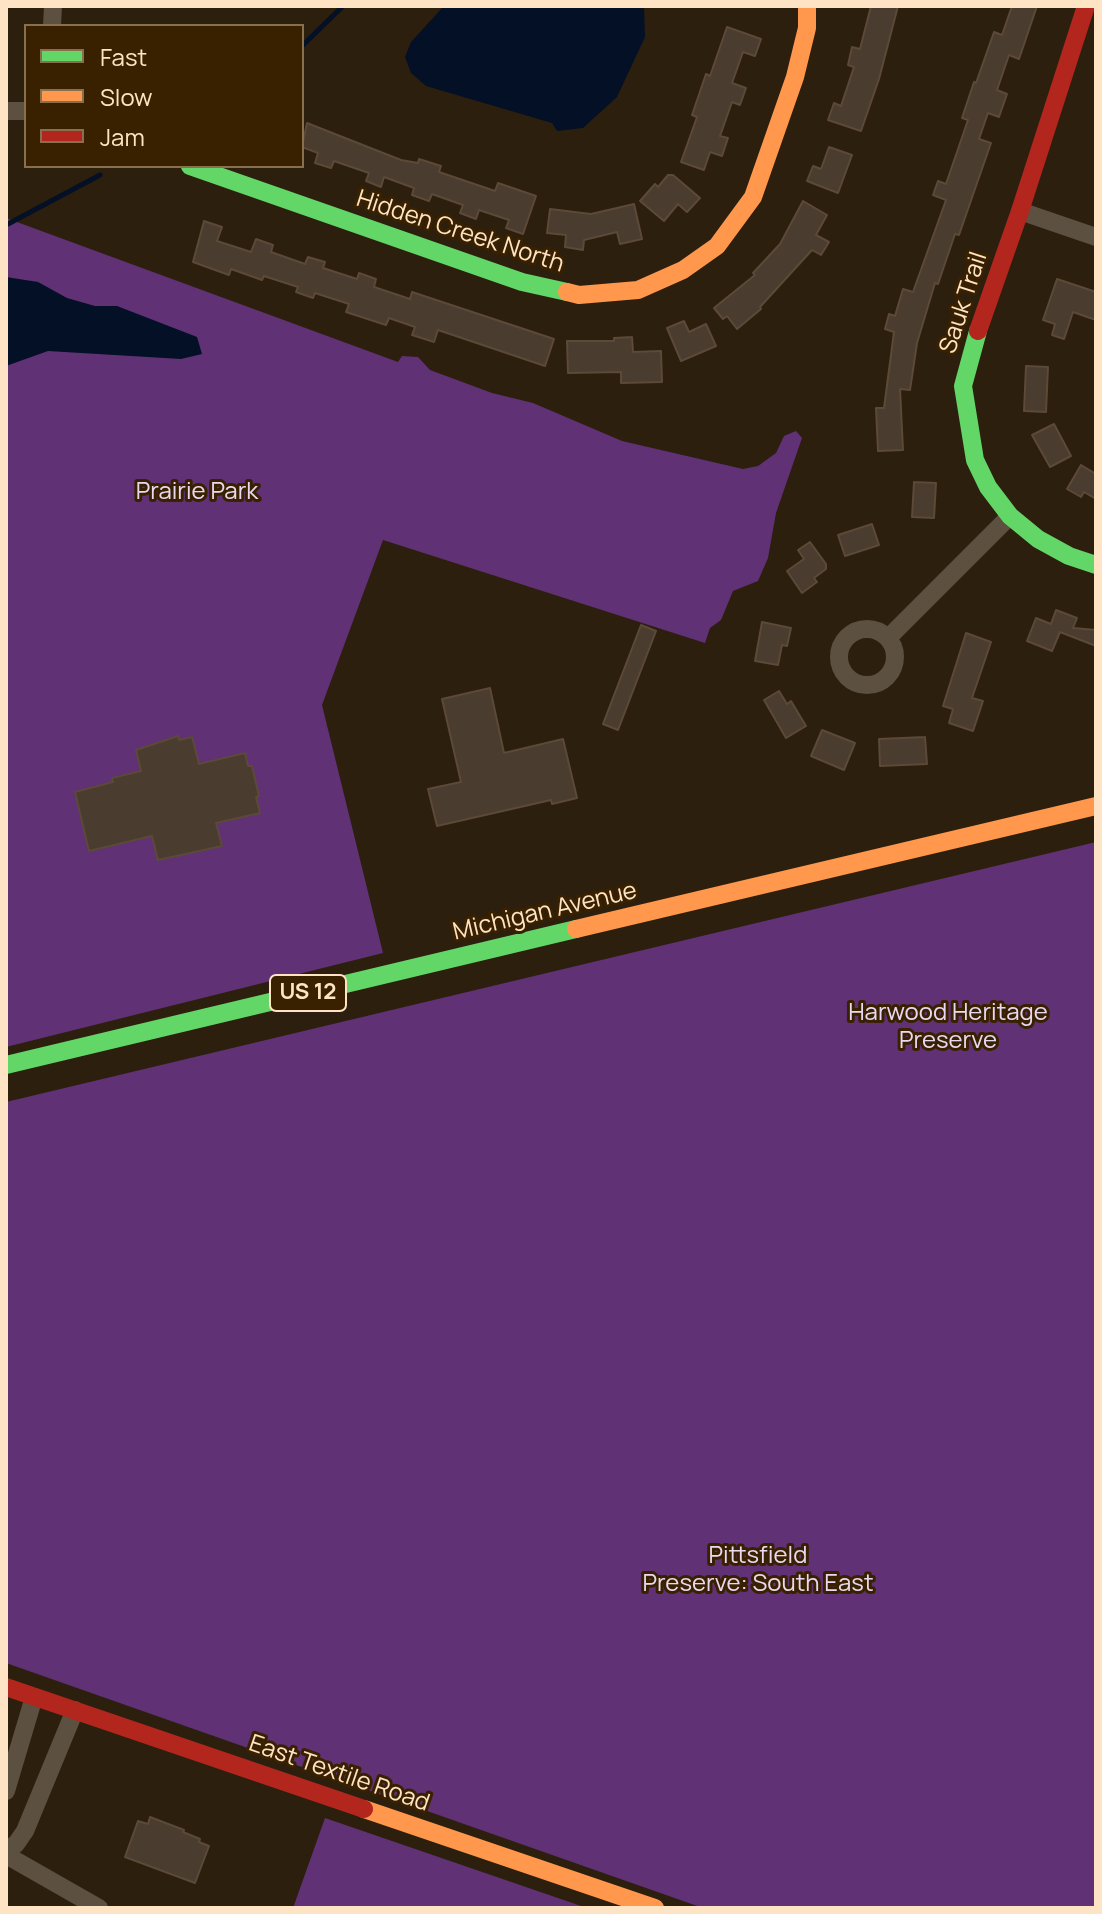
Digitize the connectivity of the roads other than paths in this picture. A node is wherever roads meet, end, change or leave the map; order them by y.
1 (807, 6) edge
2 (1086, 6) edge
3 (196, 168) edge
4 (1020, 211) junction
5 (1096, 237) edge
6 (1010, 516) junction
7 (1096, 565) edge
8 (888, 638) dead end
9 (1096, 806) edge
10 (6, 1065) edge
11 (6, 1687) edge
12 (34, 1697) junction
13 (75, 1710) junction
14 (6, 1791) edge
15 (6, 1852) edge
16 (99, 1908) edge
17 (655, 1908) edge

1 - 3 main road, Hidden Creek North
2 - 4 main road, Sauk Trail
4 - 5 street
4 - 6 main road, Sauk Trail
6 - 7 main road, Sauk Trail
6 - 8 street
9 - 10 main road, Michigan Avenue / US 12
11 - 12 main road, East Textile Road
12 - 13 main road, East Textile Road
12 - 14 street
13 - 15 street
13 - 17 main road, East Textile Road
15 - 16 street

